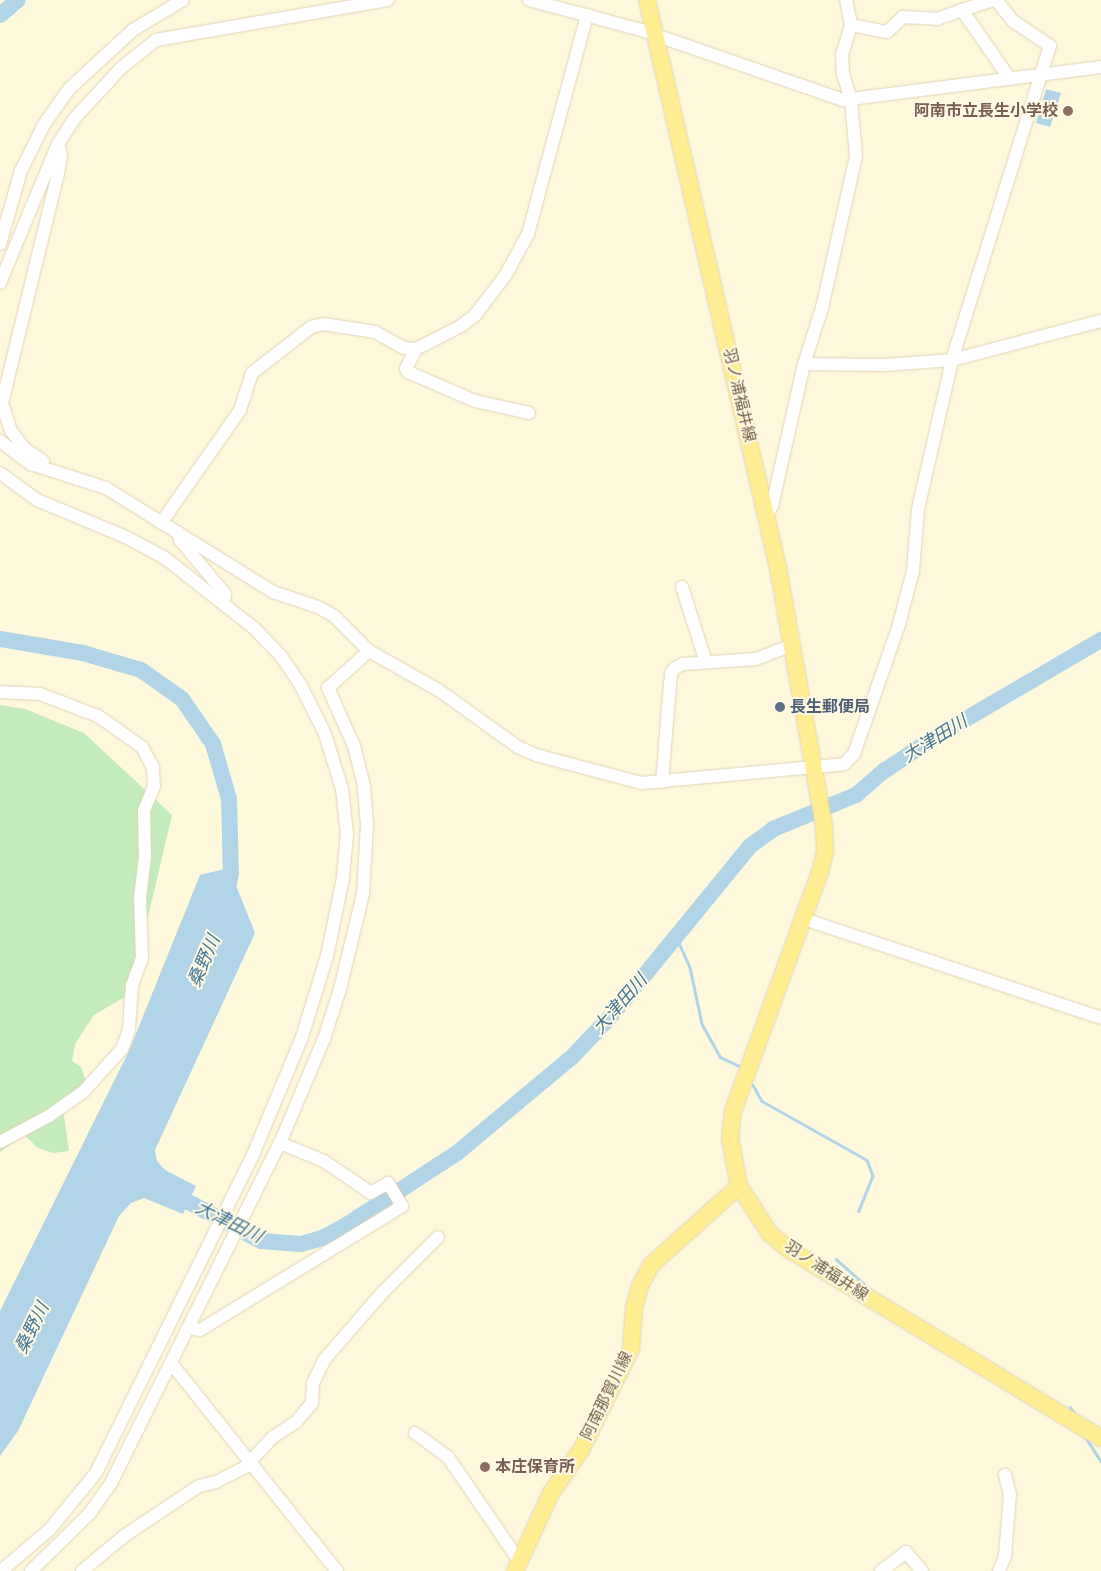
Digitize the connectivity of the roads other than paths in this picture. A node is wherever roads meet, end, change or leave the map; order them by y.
1 (183, 0) edge
2 (388, 0) edge
3 (529, 0) edge
4 (647, 0) edge
5 (846, 0) edge
6 (994, 0) edge
7 (962, 10) junction
8 (587, 15) junction
9 (851, 25) junction
10 (656, 37) junction
11 (1101, 67) edge
12 (1044, 74) junction
13 (1010, 79) junction
14 (851, 100) junction
15 (58, 144) junction
16 (0, 244) edge
17 (0, 283) edge
18 (1101, 321) edge
19 (416, 349) junction
20 (952, 360) junction
21 (804, 364) junction
22 (529, 413) dead end
23 (0, 441) edge
24 (57, 471) junction
25 (0, 473) edge
26 (766, 516) junction
27 (161, 523) junction
28 (179, 533) junction
29 (682, 587) dead end
30 (224, 602) junction
31 (793, 645) junction
32 (369, 651) junction
33 (706, 662) junction
34 (0, 692) edge
35 (813, 769) junction
36 (662, 782) junction
37 (804, 919) junction
38 (1101, 1018) edge
39 (0, 1142) edge
40 (280, 1143) junction
41 (739, 1186) junction
42 (438, 1237) dead end
43 (188, 1328) junction
44 (171, 1363) junction
45 (415, 1433) dead end
46 (1101, 1438) edge
47 (250, 1462) junction
48 (1005, 1475) dead end
49 (518, 1564) edge
50 (1, 1571) edge
51 (31, 1571) edge
52 (82, 1571) edge
53 (338, 1571) edge
54 (881, 1571) edge
55 (922, 1571) edge
56 (999, 1571) edge

1 - 16 street
2 - 15 street
3 - 8 street
4 - 10 main road, 羽ノ浦福井線
5 - 9 street
6 - 7 street
6 - 12 street
7 - 9 street
7 - 13 street
8 - 10 street
8 - 19 street
9 - 14 street
10 - 14 street
10 - 26 main road, 羽ノ浦福井線
11 - 12 street
12 - 13 street
12 - 20 street
13 - 14 street
14 - 21 street
15 - 17 street
15 - 24 street
18 - 20 street
19 - 22 street
19 - 27 street
20 - 21 street
20 - 35 street
21 - 26 street
23 - 24 street
24 - 27 street
25 - 30 street
26 - 31 main road, 羽ノ浦福井線
27 - 28 street
28 - 30 street
28 - 32 street
29 - 33 street
30 - 50 street
31 - 33 street
31 - 35 main road, 羽ノ浦福井線
32 - 36 street
32 - 40 street
33 - 36 street
34 - 39 street
35 - 36 street
35 - 37 main road, 羽ノ浦福井線
37 - 38 street
37 - 41 main road, 羽ノ浦福井線
40 - 43 street
40 - 43 street
41 - 46 main road, 羽ノ浦福井線
41 - 49 main road, 阿南那賀川線
42 - 47 street
43 - 44 street
44 - 47 street
44 - 51 street
45 - 49 street
47 - 52 street
47 - 53 street
48 - 56 street
54 - 55 street

